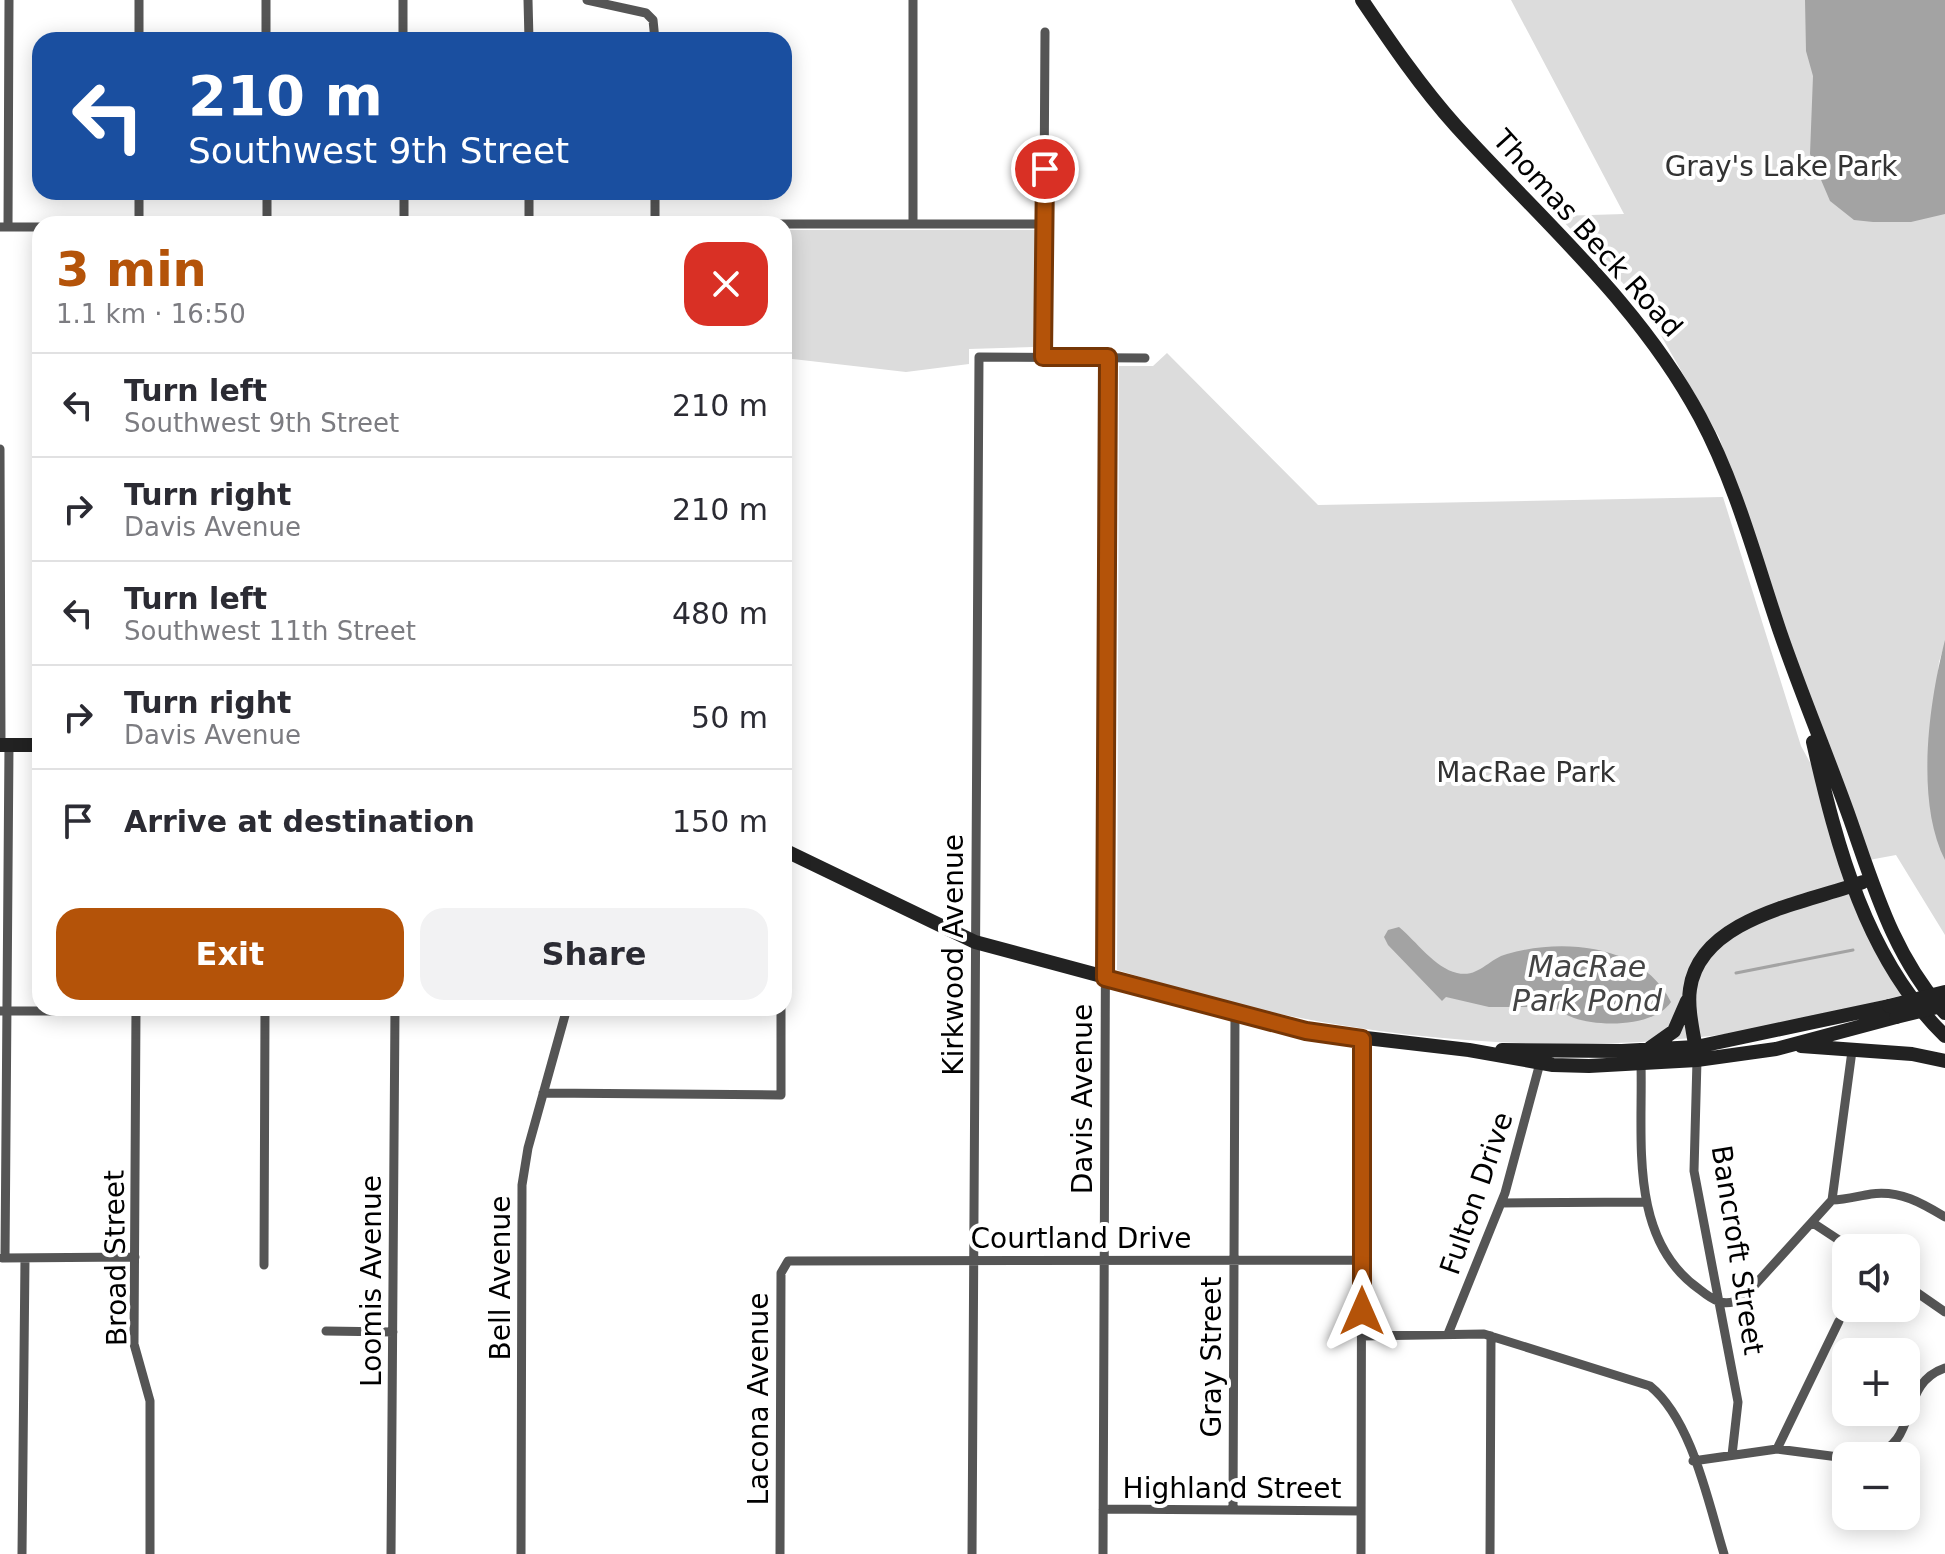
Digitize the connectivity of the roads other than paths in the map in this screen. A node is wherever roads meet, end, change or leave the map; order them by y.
1 (9, 0) edge
2 (139, 0) edge
3 (266, 0) edge
4 (403, 0) edge
5 (528, 0) edge
6 (587, 0) edge
7 (913, 0) edge
8 (1362, 0) edge
9 (139, 32) edge
10 (266, 32) edge
11 (403, 32) edge
12 (529, 32) edge
13 (655, 32) edge
14 (1045, 32) dead end
15 (792, 224) edge
16 (913, 224) junction
17 (1045, 224) junction
18 (4, 227) edge
19 (32, 227) edge
20 (1043, 357) junction
21 (1108, 357) junction
22 (1145, 358) dead end
23 (0, 449) edge
24 (1804, 703) junction
25 (4, 745) edge
26 (32, 745) edge
27 (792, 854) edge
28 (1871, 879) junction
29 (1854, 885) junction
30 (975, 942) junction
31 (1105, 978) junction
32 (1945, 992) edge
33 (1689, 993) junction
34 (1945, 1005) edge
35 (4, 1011) edge
36 (32, 1011) edge
37 (1893, 1011) junction
38 (1235, 1013) junction
39 (1945, 1013) edge
40 (136, 1016) edge
41 (265, 1016) edge
42 (395, 1016) edge
43 (565, 1016) edge
44 (781, 1016) edge
45 (1945, 1036) edge
46 (1362, 1039) junction
47 (1789, 1046) junction
48 (1469, 1050) junction
49 (1622, 1051) junction
50 (1852, 1051) junction
51 (1696, 1054) junction
52 (1945, 1061) edge
53 (1540, 1063) junction
54 (1641, 1064) junction
55 (543, 1093) junction
56 (1832, 1200) junction
57 (1645, 1202) junction
58 (1501, 1203) junction
59 (1945, 1217) edge
60 (1813, 1223) junction
61 (1832, 1236) edge
62 (135, 1257) junction
63 (3, 1258) edge
64 (25, 1258) junction
65 (801, 1260) joint
66 (973, 1260) junction
67 (1104, 1260) junction
68 (1234, 1260) junction
69 (1362, 1260) junction
70 (264, 1265) dead end
71 (1920, 1295) edge
72 (1718, 1303) junction
73 (1945, 1312) edge
74 (1839, 1322) edge
75 (326, 1331) dead end
76 (393, 1332) junction
77 (1448, 1334) junction
78 (1362, 1336) junction
79 (1491, 1336) junction
80 (1945, 1368) edge
81 (1894, 1442) edge
82 (1777, 1449) junction
83 (1732, 1455) junction
84 (1832, 1456) edge
85 (1693, 1461) junction
86 (1103, 1509) junction
87 (1233, 1510) junction
88 (1361, 1511) junction
89 (22, 1554) edge
90 (150, 1554) edge
91 (391, 1554) edge
92 (521, 1554) edge
93 (780, 1554) edge
94 (972, 1554) edge
95 (1103, 1554) edge
96 (1361, 1554) edge
97 (1490, 1554) edge
98 (1724, 1554) edge

1 - 18 street
2 - 9 street
3 - 10 street
4 - 11 street
5 - 12 street
6 - 13 street
7 - 16 street
8 - 24 main road, Thomas Beck Road
14 - 17 street
15 - 16 street
16 - 17 street
17 - 20 street
18 - 19 street
20 - 21 street
20 - 30 street, Kirkwood Avenue
21 - 22 street
21 - 31 street, Davis Avenue
23 - 25 street
24 - 28 main road, Thomas Beck Road
24 - 29 main road, Thomas Beck Road
25 - 26 main road
25 - 35 street
27 - 30 main road
28 - 29 main road, Bancroft Street
28 - 39 main road, Thomas Beck Road
29 - 33 main road, Bancroft Street
29 - 45 main road, Thomas Beck Road
30 - 31 main road
30 - 66 street, Kirkwood Avenue
31 - 38 main road
31 - 67 street, Davis Avenue
32 - 37 main road, bridge
33 - 49 main road
33 - 51 main road, Bancroft Street
34 - 37 main road, bridge
35 - 36 street
35 - 63 street
37 - 47 main road
37 - 51 main road
38 - 46 main road
38 - 68 street, Gray Street
40 - 62 street, Broad Street
41 - 70 street
42 - 76 street, Loomis Avenue
43 - 55 street, Bell Avenue
44 - 55 street
46 - 48 main road
46 - 69 street
47 - 50 main road
47 - 51 main road
48 - 49 main road
48 - 53 main road
49 - 51 main road
50 - 52 main road
50 - 56 street
51 - 54 main road
51 - 72 street, Bancroft Street
53 - 54 main road
53 - 58 street, Fulton Drive
54 - 57 street
55 - 92 street, Bell Avenue
56 - 59 street
56 - 60 street
57 - 58 street
57 - 72 street
58 - 77 street, Fulton Drive
60 - 61 street
60 - 72 street
62 - 64 street
62 - 90 street, Broad Street
63 - 64 street
64 - 89 street
65 - 66 street, Courtland Drive
65 - 93 street, Lacona Avenue
66 - 67 street, Courtland Drive
66 - 94 street, Kirkwood Avenue
67 - 68 street, Courtland Drive
67 - 86 street, Davis Avenue
68 - 69 street, Courtland Drive
68 - 87 street, Gray Street
69 - 78 street
71 - 73 street
72 - 83 street, Bancroft Street
74 - 82 street
75 - 76 street
76 - 91 street, Loomis Avenue
77 - 78 street
77 - 79 street
78 - 88 street
79 - 85 street
79 - 97 street
80 - 81 street
82 - 83 street
82 - 84 street
83 - 85 street
85 - 98 street
86 - 87 street, Highland Street
86 - 95 street, Davis Avenue
87 - 88 street, Highland Street
88 - 96 street

